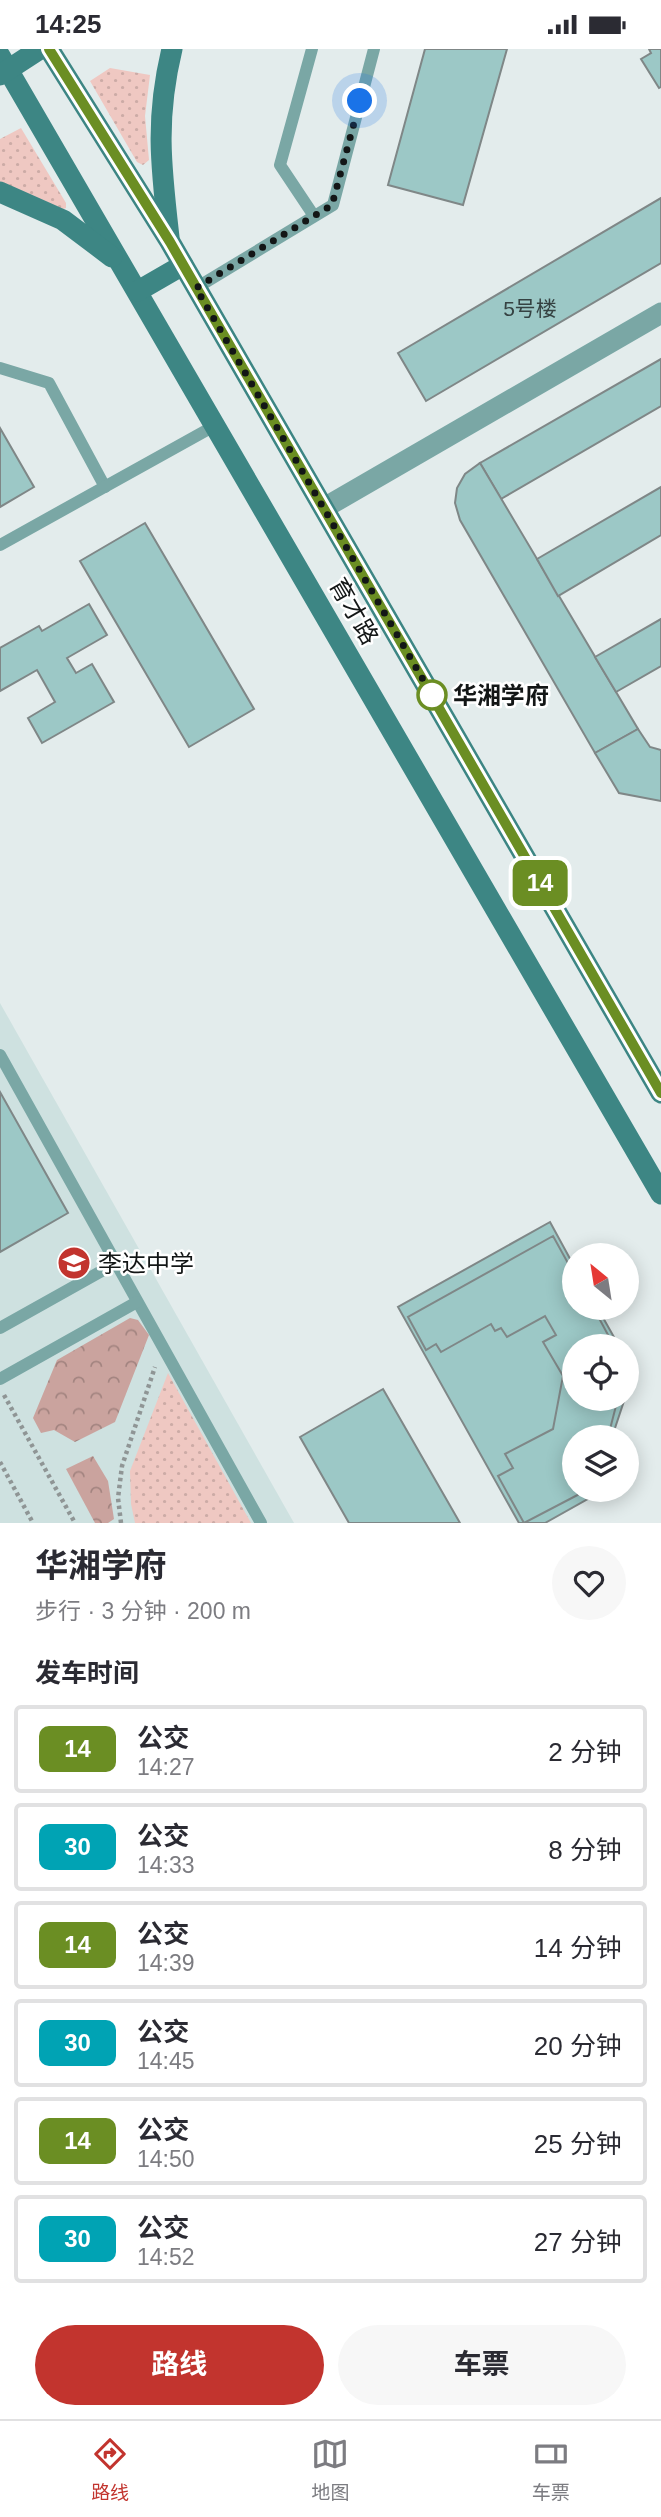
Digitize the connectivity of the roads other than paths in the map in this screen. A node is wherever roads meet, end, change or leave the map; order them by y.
1 (40, 49) edge
2 (49, 49) edge
3 (172, 49) edge
4 (312, 49) edge
5 (374, 49) edge
6 (3, 67) edge
7 (0, 192) edge
8 (314, 216) junction
9 (170, 242) junction
10 (183, 265) junction
11 (126, 270) junction
12 (196, 288) junction
13 (138, 291) junction
14 (661, 313) edge
15 (0, 368) edge
16 (216, 425) junction
17 (105, 487) junction
18 (324, 508) junction
19 (0, 545) edge
20 (0, 1055) edge
21 (661, 1093) edge
22 (661, 1194) edge
23 (116, 1263) junction
24 (137, 1302) junction
25 (0, 1328) edge
26 (0, 1379) edge
27 (261, 1523) edge

1 - 6 main road
2 - 9 main road, 育才路
3 - 9 main road
4 - 8 lane
5 - 8 lane
6 - 11 main road, 育才路
7 - 11 main road
8 - 12 lane
9 - 10 main road, 育才路
10 - 12 main road, 育才路
10 - 13 main road
11 - 13 main road, 育才路
12 - 18 main road, 育才路
13 - 16 main road, 育才路
14 - 18 street
15 - 17 lane
16 - 17 lane
16 - 22 main road, 育才路
17 - 19 lane
18 - 21 main road, 育才路
20 - 23 lane
23 - 24 lane
23 - 25 lane
24 - 26 lane
24 - 27 lane

